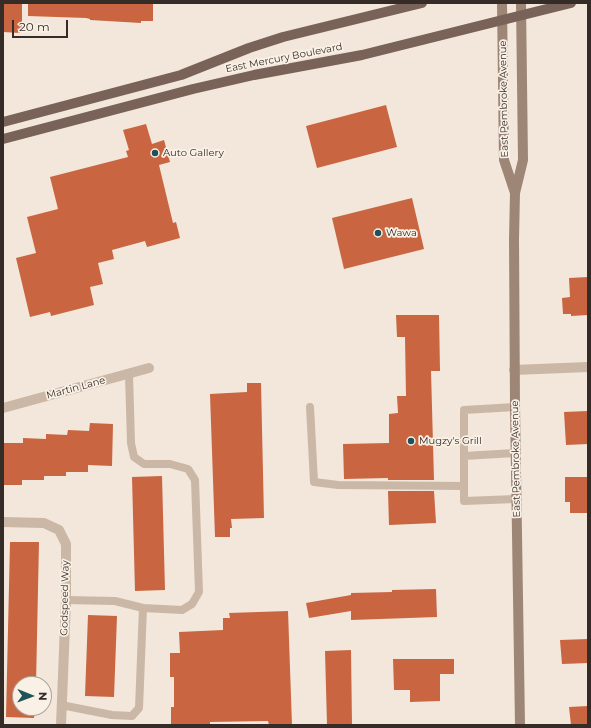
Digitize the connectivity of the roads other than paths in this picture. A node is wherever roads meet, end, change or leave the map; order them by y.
1 (422, 3) edge
2 (502, 3) edge
3 (521, 3) edge
4 (571, 3) edge
5 (521, 16) junction
6 (503, 20) junction
7 (3, 122) edge
8 (3, 139) edge
9 (515, 193) junction
10 (588, 367) edge
11 (149, 368) dead end
12 (514, 370) junction
13 (129, 374) junction
14 (310, 407) dead end
15 (515, 407) junction
16 (3, 408) edge
17 (516, 453) junction
18 (464, 456) junction
19 (464, 486) junction
20 (516, 499) junction
21 (3, 522) edge
22 (66, 600) junction
23 (143, 608) junction
24 (61, 705) junction
25 (61, 725) edge
26 (520, 725) edge

1 - 7 main road, East Mercury Boulevard
2 - 6 main road, East Pembroke Avenue
3 - 5 main road, East Pembroke Avenue
4 - 5 main road, East Mercury Boulevard
5 - 6 main road, East Mercury Boulevard
5 - 9 main road, East Pembroke Avenue
6 - 8 main road, East Mercury Boulevard
6 - 9 main road, East Pembroke Avenue
9 - 12 main road, East Pembroke Avenue
10 - 12 street
11 - 13 street, Martin Lane
12 - 15 main road, East Pembroke Avenue
13 - 16 street, Martin Lane
13 - 23 lane
14 - 19 lane
15 - 17 main road, East Pembroke Avenue
15 - 18 lane
17 - 18 lane
17 - 20 main road, East Pembroke Avenue
18 - 19 lane
19 - 20 lane
20 - 26 main road, East Pembroke Avenue
21 - 22 street, Godspeed Way
22 - 23 lane
22 - 24 street, Godspeed Way
23 - 24 lane
24 - 25 street, Godspeed Way

